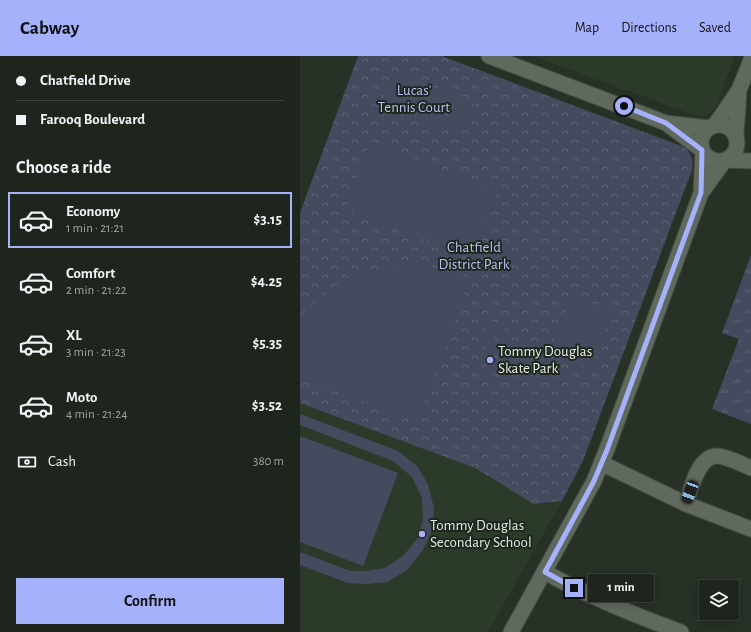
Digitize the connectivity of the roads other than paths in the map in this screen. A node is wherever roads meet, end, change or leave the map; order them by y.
1 (489, 56) edge
2 (751, 60) edge
3 (739, 90) junction
4 (666, 123) junction
5 (712, 126) junction
6 (736, 136) junction
7 (751, 148) edge
8 (703, 151) junction
9 (726, 160) junction
10 (751, 161) edge
11 (701, 193) junction
12 (601, 463) junction
13 (751, 468) edge
14 (686, 504) junction
15 (751, 529) edge
16 (545, 572) junction
17 (511, 632) edge
18 (681, 632) edge

1 - 4 street
2 - 3 street
3 - 5 street
3 - 6 street
4 - 5 street
4 - 8 street
5 - 6 street
5 - 8 street
6 - 7 street
6 - 9 street
8 - 9 street
8 - 11 street
9 - 10 street
9 - 11 street
11 - 12 street
12 - 14 street
12 - 16 street
13 - 14 street
14 - 15 street
16 - 17 street
16 - 18 street

